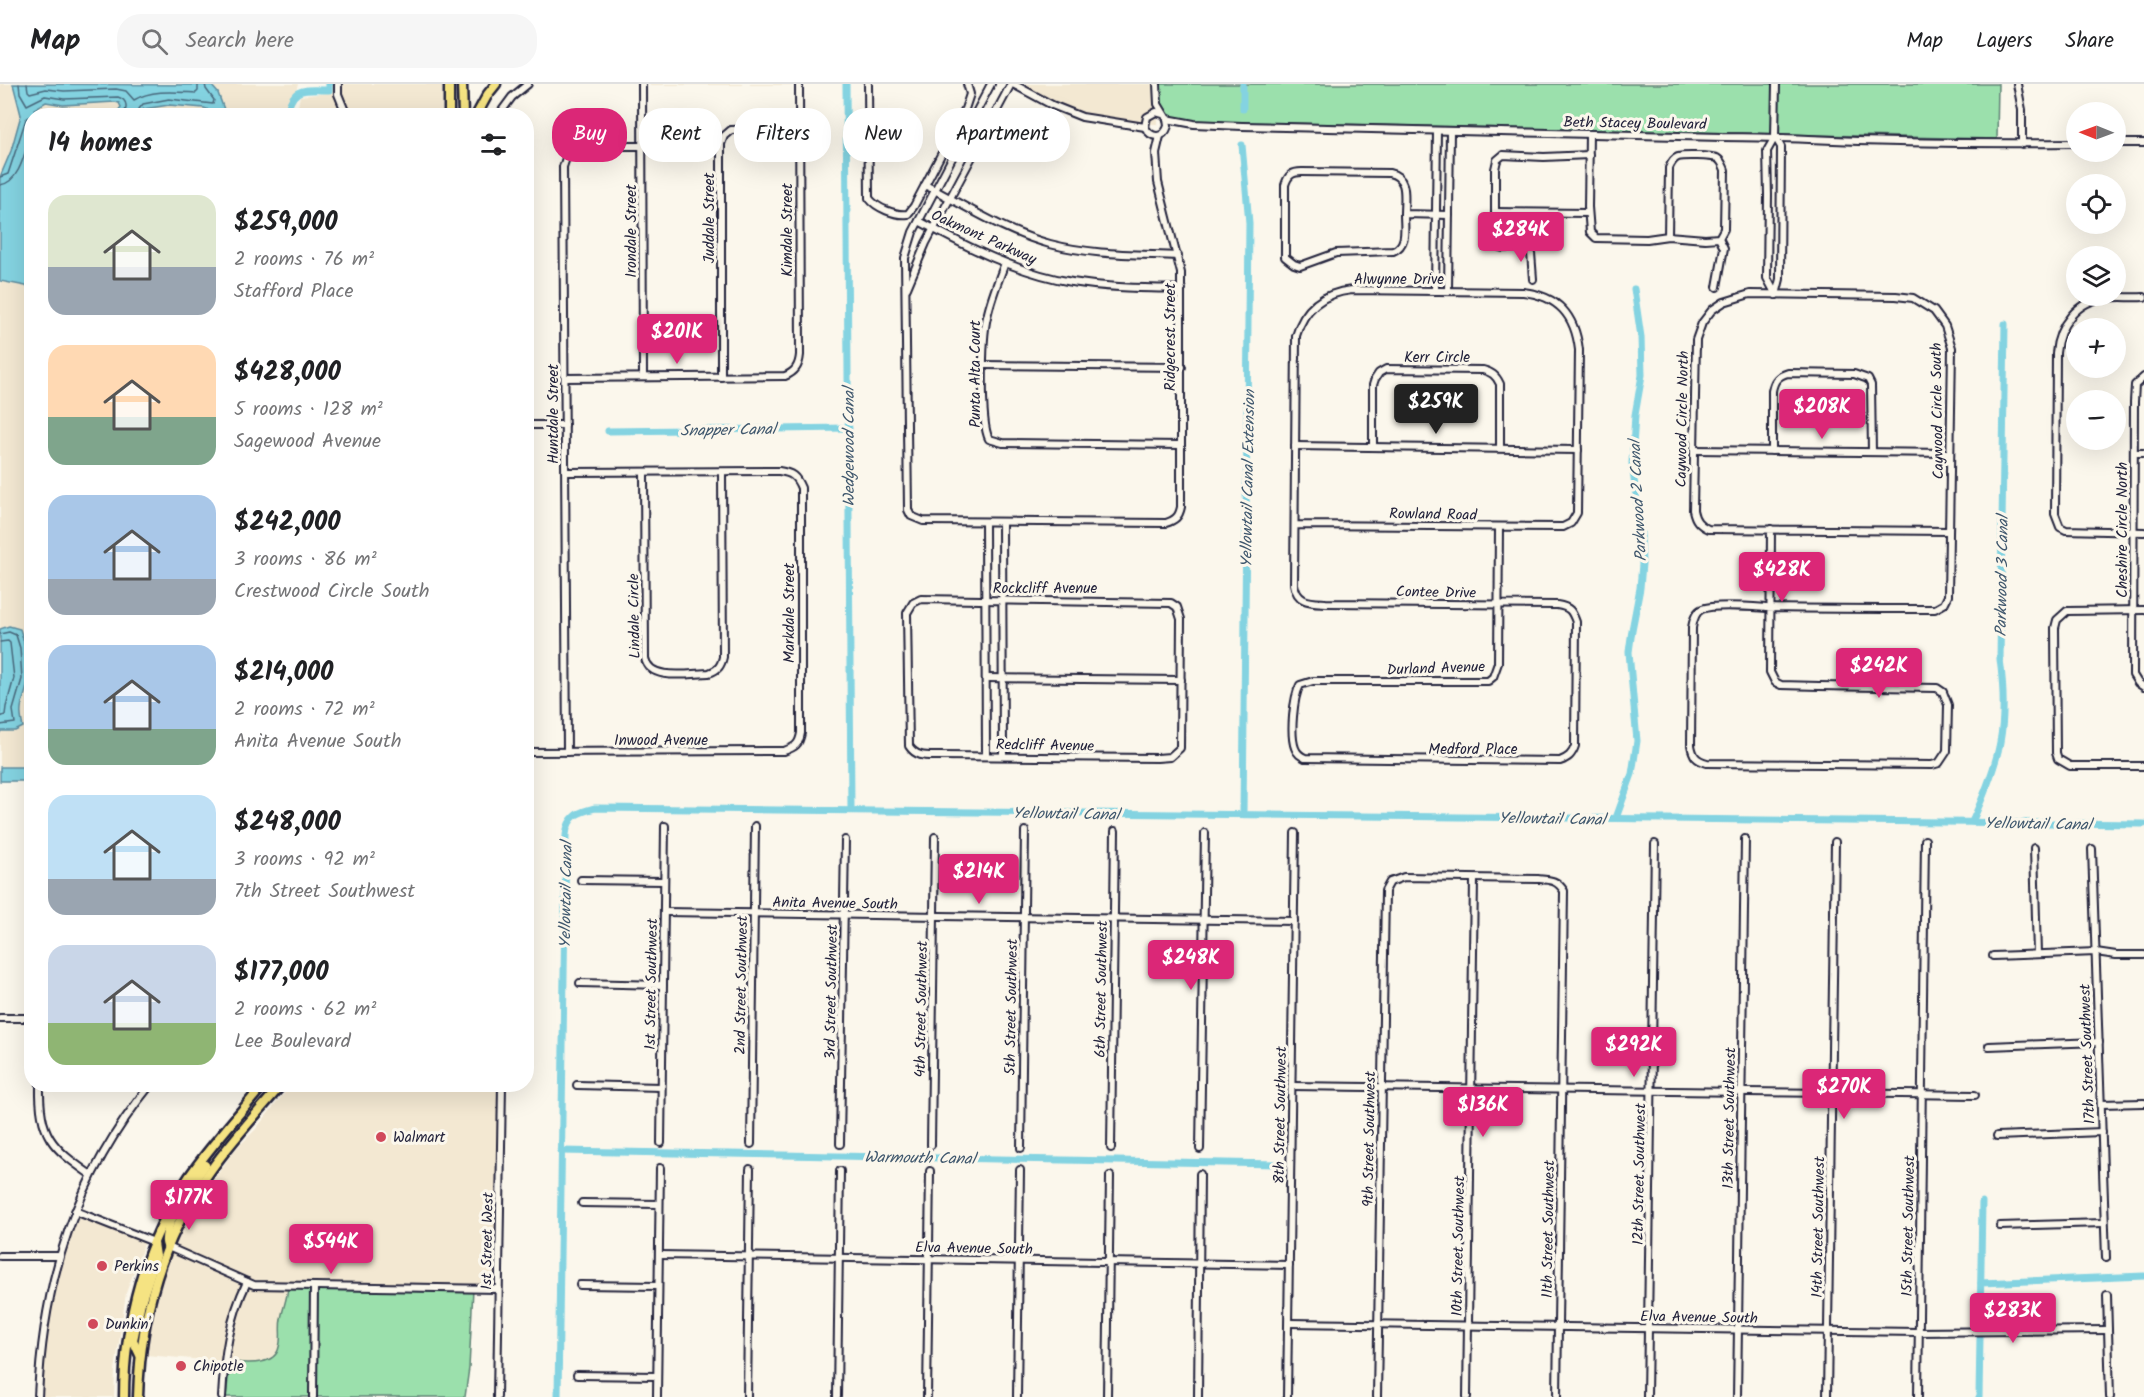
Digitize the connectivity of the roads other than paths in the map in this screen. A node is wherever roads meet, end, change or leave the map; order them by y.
1 (338, 84) edge
2 (449, 84) edge
3 (462, 84) edge
4 (496, 84) edge
5 (528, 84) edge
6 (642, 84) edge
7 (799, 84) edge
8 (868, 84) edge
9 (967, 84) edge
10 (991, 84) edge
11 (1012, 84) edge
12 (1157, 84) edge
13 (1776, 84) edge
14 (2017, 84) edge
15 (344, 108) edge
16 (449, 108) edge
17 (463, 108) edge
18 (481, 108) edge
19 (504, 108) edge
20 (642, 108) edge
21 (799, 108) edge
22 (965, 108) edge
23 (979, 108) edge
24 (1148, 116) junction
25 (1165, 116) junction
26 (1126, 123) junction
27 (1194, 124) junction
28 (1145, 127) junction
29 (1168, 129) junction
30 (734, 130) edge
31 (1437, 131) junction
32 (1450, 131) junction
33 (1589, 134) junction
34 (1151, 135) junction
35 (1160, 136) junction
36 (1775, 137) junction
37 (2066, 143) edge
38 (2126, 143) edge
39 (2144, 143) edge
40 (2022, 144) junction
41 (639, 146) edge
42 (1156, 153) junction
43 (1589, 155) junction
44 (642, 162) edge
45 (799, 162) edge
46 (937, 162) edge
47 (950, 162) edge
48 (925, 185) junction
49 (935, 190) junction
50 (949, 198) junction
51 (1495, 212) junction
52 (1588, 213) junction
53 (1404, 214) junction
54 (1437, 214) junction
55 (1449, 214) junction
56 (919, 221) junction
57 (934, 228) junction
58 (1498, 230) junction
59 (1668, 236) junction
60 (1719, 238) junction
61 (1511, 244) junction
62 (1178, 256) junction
63 (1005, 263) junction
64 (1533, 279) dead end
65 (1717, 287) dead end
66 (906, 288) junction
67 (1182, 289) junction
68 (1435, 291) junction
69 (1448, 291) junction
70 (1776, 295) junction
71 (2144, 297) edge
72 (984, 365) junction
73 (1182, 367) junction
74 (721, 376) junction
75 (643, 377) junction
76 (565, 378) junction
77 (2142, 378) edge
78 (565, 425) junction
79 (534, 426) edge
80 (1181, 445) junction
81 (1295, 446) junction
82 (1373, 447) junction
83 (1500, 448) junction
84 (1578, 450) junction
85 (1694, 450) junction
86 (1772, 451) junction
87 (1872, 452) junction
88 (1950, 453) junction
89 (2134, 453) junction
90 (2144, 453) edge
91 (566, 472) junction
92 (644, 472) junction
93 (722, 472) junction
94 (985, 522) junction
95 (1002, 522) junction
96 (1571, 524) joint
97 (1295, 525) junction
98 (1498, 527) junction
99 (1771, 529) junction
100 (1949, 531) junction
101 (2134, 532) junction
102 (2144, 532) edge
103 (1299, 598) joint
104 (986, 600) junction
105 (1002, 600) junction
106 (1498, 604) junction
107 (1770, 608) junction
108 (2134, 610) junction
109 (2144, 610) edge
110 (1572, 611) joint
111 (986, 678) junction
112 (1002, 678) junction
113 (1181, 680) junction
114 (1300, 685) joint
115 (2141, 685) edge
116 (795, 747) joint
117 (913, 751) joint
118 (534, 752) edge
119 (567, 752) junction
120 (986, 756) junction
121 (1003, 756) junction
122 (2144, 766) edge
123 (665, 826) dead end
124 (755, 826) dead end
125 (1025, 831) dead end
126 (1116, 831) dead end
127 (1205, 833) dead end
128 (1295, 833) dead end
129 (935, 837) dead end
130 (1745, 839) dead end
131 (845, 840) dead end
132 (1925, 840) dead end
133 (1835, 842) dead end
134 (1655, 844) dead end
135 (2034, 848) dead end
136 (2092, 849) dead end
137 (1474, 879) junction
138 (581, 880) dead end
139 (664, 881) junction
140 (664, 912) junction
141 (754, 914) junction
142 (844, 915) junction
143 (934, 916) junction
144 (1024, 917) junction
145 (1114, 918) junction
146 (1204, 920) junction
147 (1294, 921) junction
148 (2096, 952) junction
149 (2037, 954) junction
150 (2144, 955) edge
151 (1993, 956) dead end
152 (580, 983) dead end
153 (663, 985) junction
154 (0, 1018) edge
155 (24, 1018) edge
156 (2099, 1042) junction
157 (1989, 1046) dead end
158 (577, 1085) dead end
159 (1292, 1086) junction
160 (661, 1087) junction
161 (1381, 1087) junction
162 (1472, 1088) junction
163 (1562, 1089) junction
164 (1652, 1090) junction
165 (1742, 1091) junction
166 (40, 1092) edge
167 (143, 1092) edge
168 (258, 1092) edge
169 (275, 1092) edge
170 (502, 1092) edge
171 (1832, 1093) junction
172 (1922, 1094) junction
173 (1975, 1095) dead end
174 (2144, 1103) edge
175 (2101, 1104) junction
176 (2102, 1132) junction
177 (1997, 1136) dead end
178 (660, 1143) dead end
179 (216, 1144) junction
180 (751, 1144) dead end
181 (840, 1144) dead end
182 (931, 1145) dead end
183 (1021, 1148) dead end
184 (1111, 1148) dead end
185 (1200, 1149) dead end
186 (660, 1168) dead end
187 (750, 1169) dead end
188 (1020, 1170) dead end
189 (840, 1171) dead end
190 (930, 1171) dead end
191 (1200, 1174) dead end
192 (91, 1175) junction
193 (1110, 1176) dead end
194 (582, 1203) dead end
195 (659, 1204) junction
196 (75, 1211) junction
197 (2104, 1223) junction
198 (2000, 1226) dead end
199 (154, 1242) junction
200 (168, 1246) junction
201 (659, 1255) junction
202 (0, 1256) edge
203 (59, 1256) junction
204 (749, 1256) junction
205 (839, 1258) junction
206 (2106, 1258) dead end
207 (929, 1259) junction
208 (1019, 1261) junction
209 (1110, 1262) junction
210 (1199, 1263) junction
211 (1289, 1265) junction
212 (247, 1282) junction
213 (580, 1285) dead end
214 (314, 1286) junction
215 (658, 1286) junction
216 (498, 1289) junction
217 (2107, 1295) dead end
218 (1289, 1323) junction
219 (1378, 1324) junction
220 (1468, 1326) junction
221 (1558, 1327) junction
222 (1648, 1328) junction
223 (1738, 1329) junction
224 (2108, 1330) junction
225 (1828, 1331) junction
226 (1918, 1332) junction
227 (140, 1355) junction
228 (578, 1375) dead end
229 (657, 1376) junction
230 (38, 1397) edge
231 (124, 1397) edge
232 (138, 1397) edge
233 (222, 1397) edge
234 (313, 1397) edge
235 (497, 1397) edge
236 (657, 1397) edge
237 (747, 1397) edge
238 (837, 1397) edge
239 (927, 1397) edge
240 (1017, 1397) edge
241 (1107, 1397) edge
242 (1198, 1397) edge
243 (1287, 1397) edge
244 (1377, 1397) edge
245 (1467, 1397) edge
246 (1557, 1397) edge
247 (1647, 1397) edge
248 (1737, 1397) edge
249 (1827, 1397) edge
250 (1918, 1397) edge
251 (2110, 1397) edge

1 - 15 street
2 - 16 main road
3 - 17 main road
4 - 18 main road
5 - 19 street
6 - 20 street, Irondale Street
7 - 21 street, Kimdale Street
8 - 48 street
9 - 22 street
10 - 23 street
11 - 26 street
11 - 50 street
12 - 24 street
12 - 25 street
13 - 36 street
14 - 40 street
24 - 25 street
24 - 26 street
24 - 28 street
25 - 27 street, Beth Stacey Boulevard
25 - 29 street
26 - 28 street
27 - 29 street, Beth Stacey Boulevard
27 - 31 street, Beth Stacey Boulevard
28 - 34 street
29 - 35 street
30 - 74 street, Juddale Street
31 - 32 street, Beth Stacey Boulevard
31 - 54 street
32 - 33 street, Beth Stacey Boulevard
32 - 55 street
33 - 36 street, Beth Stacey Boulevard
33 - 43 street
34 - 35 street
34 - 42 street, Ridgecrest Street
35 - 42 street, Ridgecrest Street
36 - 40 street, Beth Stacey Boulevard
36 - 70 street
36 - 70 street
37 - 40 street, Beth Stacey Boulevard
38 - 39 street
41 - 76 street, Huntdale Street
42 - 62 street, Ridgecrest Street
43 - 51 street
43 - 52 street
44 - 75 street, Irondale Street
45 - 74 street, Kimdale Street
46 - 48 street
47 - 49 street
48 - 49 street, Oakmont Parkway
49 - 50 street, Oakmont Parkway
49 - 56 street
50 - 57 street
50 - 62 street, Oakmont Parkway
51 - 52 street
51 - 58 street
52 - 59 street
53 - 53 street
53 - 54 street
54 - 55 street
54 - 68 street
55 - 69 street
56 - 57 street, Oakmont Parkway
56 - 66 street
57 - 63 street, Oakmont Parkway
57 - 66 street
58 - 61 street
58 - 61 street
59 - 60 street
59 - 60 street
60 - 65 street
61 - 64 street
62 - 67 street, Ridgecrest Street
63 - 67 street, Oakmont Parkway
63 - 72 street, Punta Alta Court
66 - 94 street
67 - 73 street, Ridgecrest Street
68 - 69 street, Alwynne Drive
68 - 81 street, Alwynne Drive
69 - 84 street, Alwynne Drive
70 - 85 street, Caywood Circle North
70 - 88 street, Caywood Circle South
71 - 101 street
72 - 73 street
72 - 80 street, Punta Alta Court
73 - 80 street, Ridgecrest Street
74 - 75 street
75 - 76 street
76 - 78 street, Huntdale Street
77 - 89 street, Cheshire Circle North
78 - 79 street
78 - 91 street, Huntdale Street
80 - 95 street, Ridgecrest Street
81 - 82 street
81 - 97 street, Alwynne Drive
82 - 83 street
82 - 83 street, Kerr Circle
83 - 84 street
84 - 96 street, Alwynne Drive
85 - 86 street
85 - 99 street, Caywood Circle North
86 - 87 street
86 - 87 street
87 - 88 street
88 - 100 street, Caywood Circle South
89 - 90 street
89 - 101 street, Cheshire Circle North
91 - 92 street
91 - 119 street, Huntdale Street
92 - 93 street
92 - 93 street, Lindale Circle
93 - 116 street, Markdale Street
94 - 95 street
94 - 104 street
95 - 105 street
96 - 98 street, Rowland Road
97 - 98 street, Rowland Road
97 - 103 street, Alwynne Drive
98 - 106 street, Durland Avenue
99 - 100 street
99 - 107 street
100 - 107 street, Caywood Circle South
101 - 102 street
101 - 108 street, Cheshire Circle North
103 - 106 street, Contee Drive
104 - 105 street, Rockcliff Avenue
104 - 111 street
104 - 117 street, Rockcliff Avenue
105 - 112 street
105 - 113 street, Rockcliff Avenue
106 - 110 street, Contee Drive
106 - 114 street, Durland Avenue
107 - 107 street
108 - 109 street
108 - 115 street, Cheshire Circle North
108 - 122 street
110 - 114 street, Medford Place
111 - 112 street
111 - 120 street
112 - 113 street
112 - 121 street
113 - 121 street, Redcliff Avenue
116 - 119 street, Inwood Avenue
117 - 120 street, Redcliff Avenue
118 - 119 street, Inwood Avenue
120 - 121 street, Redcliff Avenue
123 - 139 street, 1st Street Southwest
124 - 141 street, 2nd Street Southwest
125 - 144 street, 5th Street Southwest
126 - 145 street, 6th Street Southwest
127 - 146 street
128 - 147 street, 8th Street Southwest
129 - 143 street, 4th Street Southwest
130 - 165 street, 13th Street Southwest
131 - 142 street, 3rd Street Southwest
132 - 172 street, 15th Street Southwest
133 - 171 street, 14th Street Southwest
134 - 164 street, 12th Street Southwest
135 - 149 street
136 - 148 street, 17th Street Southwest
137 - 161 street, 9th Street Southwest
137 - 162 street, 10th Street Southwest
137 - 163 street, 11th Street Southwest
138 - 139 street
139 - 140 street, 1st Street Southwest
140 - 141 street, Anita Avenue South
140 - 153 street, 1st Street Southwest
141 - 142 street, Anita Avenue South
141 - 180 street, 2nd Street Southwest
142 - 143 street, Anita Avenue South
142 - 181 street, 3rd Street Southwest
143 - 144 street, Anita Avenue South
143 - 182 street, 4th Street Southwest
144 - 145 street, Anita Avenue South
144 - 183 street, 5th Street Southwest
145 - 146 street, Anita Avenue South
145 - 184 street, 6th Street Southwest
146 - 147 street, Anita Avenue South
146 - 185 street
147 - 159 street, 8th Street Southwest
148 - 149 street
148 - 150 street
148 - 156 street, 17th Street Southwest
149 - 151 street
152 - 153 street
153 - 160 street, 1st Street Southwest
154 - 155 street
156 - 157 street
156 - 175 street, 17th Street Southwest
158 - 160 street
159 - 161 street
159 - 211 street, 8th Street Southwest
160 - 178 street, 1st Street Southwest
161 - 162 street
161 - 219 street, 9th Street Southwest
162 - 163 street
162 - 220 street, 10th Street Southwest
163 - 164 street
163 - 221 street, 11th Street Southwest
164 - 165 street
164 - 222 street, 12th Street Southwest
165 - 171 street
165 - 223 street, 13th Street Southwest
166 - 192 street
167 - 192 street
168 - 179 main road
169 - 200 main road
170 - 216 street, 1st Street West
171 - 172 street
171 - 225 street, 14th Street Southwest
172 - 173 street
172 - 226 street, 15th Street Southwest
174 - 175 street
175 - 176 street, 17th Street Southwest
176 - 177 street
176 - 197 street, 17th Street Southwest
179 - 199 main road
179 - 200 main road
186 - 195 street
187 - 204 street
188 - 208 street
189 - 205 street
190 - 207 street
191 - 210 street
192 - 196 street
193 - 209 street
194 - 195 street
195 - 201 street
196 - 199 street
196 - 203 street
197 - 198 street
197 - 206 street, 17th Street Southwest
199 - 227 main road
199 - 231 main road
200 - 212 street
200 - 227 main road
201 - 204 street, Elva Avenue South
201 - 215 street
202 - 203 street
203 - 230 street
204 - 205 street, Elva Avenue South
204 - 237 street
205 - 207 street, Elva Avenue South
205 - 238 street
207 - 208 street, Elva Avenue South
207 - 239 street
208 - 209 street, Elva Avenue South
208 - 240 street
209 - 210 street, Elva Avenue South
209 - 241 street
210 - 211 street, Elva Avenue South
210 - 242 street
211 - 218 street, 8th Street Southwest
212 - 214 street
212 - 233 street
213 - 215 street
214 - 216 street
214 - 234 street
215 - 229 street
216 - 235 street, 1st Street West
217 - 224 street
218 - 219 street, Elva Avenue South
218 - 243 street, 8th Street Southwest
219 - 220 street, Elva Avenue South
219 - 244 street, 9th Street Southwest
220 - 221 street, Elva Avenue South
220 - 245 street, 10th Street Southwest
221 - 222 street, Elva Avenue South
221 - 246 street, 11th Street Southwest
222 - 223 street, Elva Avenue South
222 - 247 street, 12th Street Southwest
223 - 225 street, Elva Avenue South
223 - 248 street, 13th Street Southwest
224 - 226 street, Elva Avenue South
224 - 251 street
225 - 226 street, Elva Avenue South
225 - 249 street, 14th Street Southwest
226 - 250 street, 15th Street Southwest
227 - 232 main road
228 - 229 street
229 - 236 street

